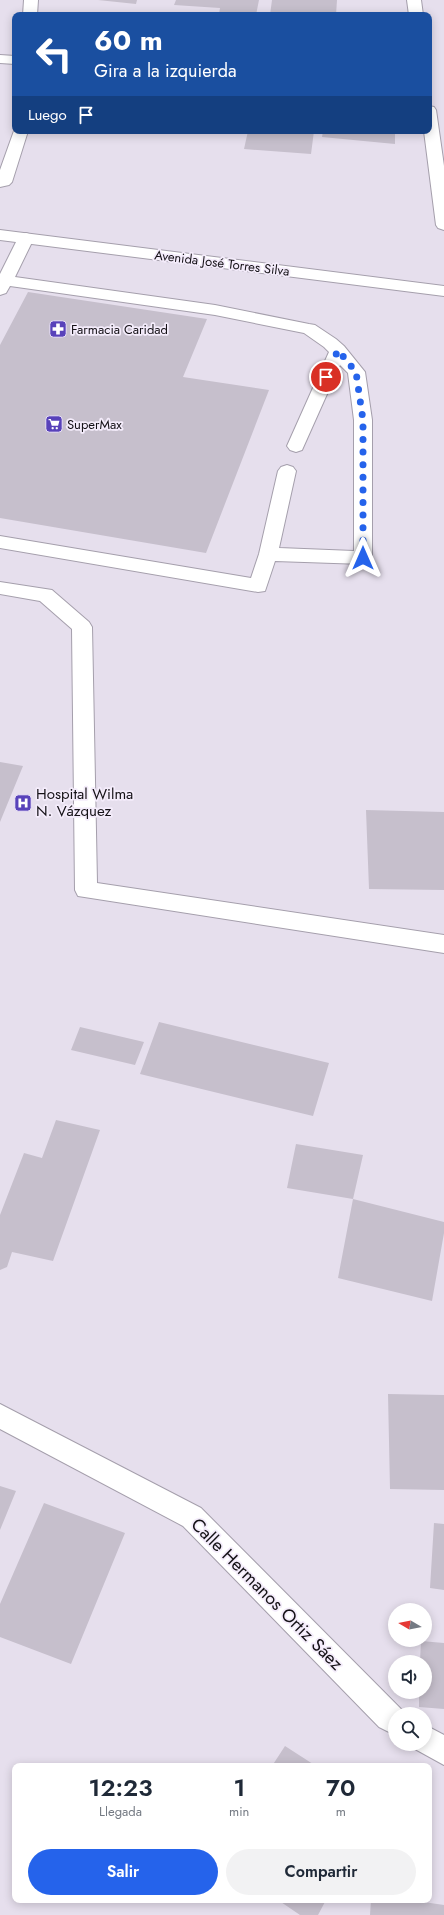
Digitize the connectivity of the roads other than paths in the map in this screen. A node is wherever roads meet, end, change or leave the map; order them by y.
1 (31, 0) edge
2 (414, 0) edge
3 (30, 12) edge
4 (416, 12) edge
5 (432, 133) edge
6 (19, 134) edge
7 (1, 185) edge
8 (444, 225) edge
9 (0, 235) edge
10 (26, 238) junction
11 (1, 287) edge
12 (444, 291) edge
13 (338, 350) junction
14 (296, 446) dead end
15 (287, 471) dead end
16 (0, 542) edge
17 (268, 554) junction
18 (0, 588) edge
19 (444, 944) edge
20 (0, 1416) edge
21 (388, 1715) edge
22 (432, 1743) edge
23 (444, 1751) edge

1 - 3 street
2 - 4 street
5 - 8 street
6 - 7 street
9 - 10 street, Avenida José Torres Silva
10 - 11 street
10 - 12 street, Avenida José Torres Silva
11 - 13 street
13 - 14 street
13 - 17 street
15 - 17 street
16 - 17 street
18 - 19 street
20 - 21 street, Calle Hermanos Ortiz Sáez
22 - 23 street

